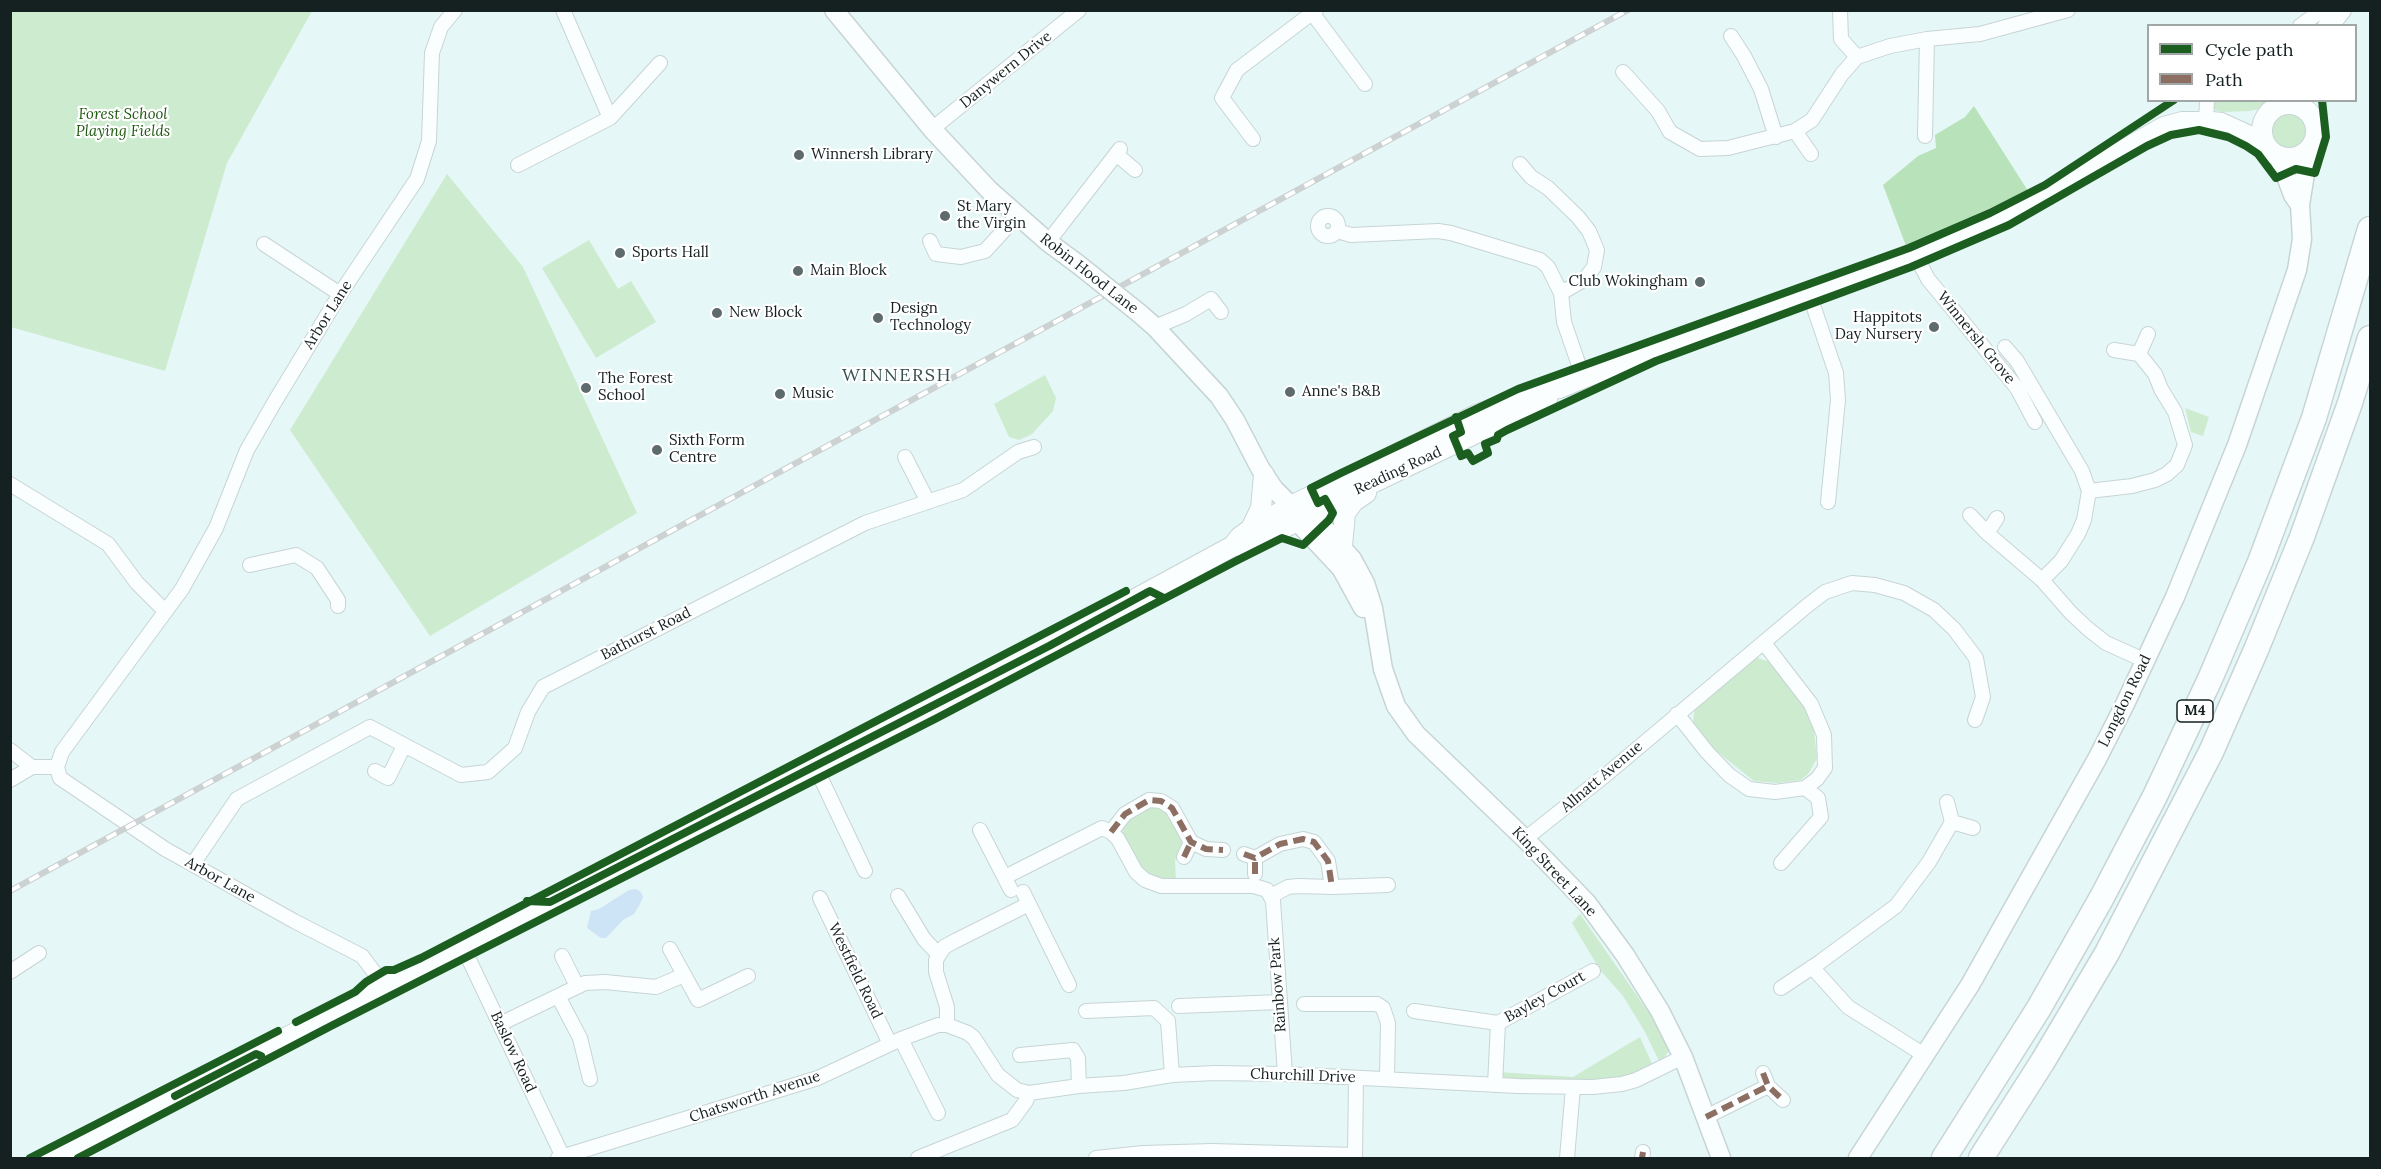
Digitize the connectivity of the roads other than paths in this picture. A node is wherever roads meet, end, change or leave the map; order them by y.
1 (455, 10) edge
2 (563, 10) edge
3 (834, 10) edge
4 (1079, 10) edge
5 (1840, 10) edge
6 (2068, 10) edge
7 (2322, 10) edge
8 (2341, 10) edge
9 (1315, 12) edge
10 (2048, 13) edge
11 (2303, 24) edge
12 (2330, 24) edge
13 (1731, 36) dead end
14 (1927, 39) junction
15 (1857, 57) junction
16 (660, 63) dead end
17 (1623, 72) dead end
18 (1365, 84) dead end
19 (2208, 102) edge
20 (2278, 107) edge
21 (2311, 108) edge
22 (610, 117) junction
23 (2213, 122) junction
24 (932, 129) junction
25 (1795, 131) junction
26 (1925, 136) dead end
27 (1776, 137) junction
28 (1253, 139) dead end
29 (2309, 148) junction
30 (2272, 149) junction
31 (1811, 154) dead end
32 (1520, 164) dead end
33 (518, 165) dead end
34 (1135, 170) dead end
35 (2300, 205) junction
36 (1017, 216) junction
37 (2370, 230) edge
38 (1337, 231) dead end
39 (930, 241) dead end
40 (1048, 242) junction
41 (264, 244) dead end
42 (936, 254) junction
43 (1916, 254) junction
44 (925, 265) dead end
45 (1561, 293) junction
46 (340, 294) junction
47 (1811, 299) junction
48 (1221, 312) dead end
49 (1155, 327) junction
50 (2148, 334) dead end
51 (2370, 338) edge
52 (2005, 347) dead end
53 (2114, 351) dead end
54 (2139, 354) junction
55 (1583, 377) junction
56 (1559, 388) junction
57 (2035, 422) dead end
58 (1034, 447) dead end
59 (905, 457) dead end
60 (1264, 475) junction
61 (1378, 480) junction
62 (10, 484) edge
63 (2089, 491) junction
64 (928, 502) junction
65 (1828, 502) dead end
66 (1299, 514) junction
67 (1970, 515) dead end
68 (1997, 518) dead end
69 (1251, 529) junction
70 (1987, 533) junction
71 (1233, 546) junction
72 (1342, 546) junction
73 (250, 565) dead end
74 (2042, 580) junction
75 (338, 606) dead end
76 (165, 611) junction
77 (1378, 639) junction
78 (1764, 643) junction
79 (2146, 661) junction
80 (1677, 714) junction
81 (1975, 720) dead end
82 (404, 746) junction
83 (10, 750) edge
84 (815, 766) junction
85 (32, 767) junction
86 (57, 767) junction
87 (388, 778) dead end
88 (10, 780) edge
89 (1805, 788) junction
90 (1947, 802) dead end
91 (1952, 822) junction
92 (1973, 828) dead end
93 (980, 830) dead end
94 (1111, 832) junction
95 (1525, 839) junction
96 (1191, 842) junction
97 (1223, 850) dead end
98 (1184, 857) dead end
99 (1781, 863) dead end
100 (193, 864) junction
101 (865, 871) dead end
102 (1255, 874) dead end
103 (1005, 877) junction
104 (1388, 885) dead end
105 (1332, 887) junction
106 (898, 896) dead end
107 (1021, 896) junction
108 (1271, 896) junction
109 (820, 897) dead end
110 (463, 947) junction
111 (670, 949) dead end
112 (39, 953) dead end
113 (939, 954) junction
114 (562, 956) dead end
115 (1812, 967) junction
116 (1593, 971) dead end
117 (10, 972) edge
118 (684, 975) junction
119 (748, 976) dead end
120 (1069, 985) dead end
121 (577, 986) junction
122 (385, 987) junction
123 (1781, 988) dead end
124 (558, 996) junction
125 (1280, 1002) junction
126 (1304, 1004) dead end
127 (1179, 1006) dead end
128 (1086, 1011) dead end
129 (1414, 1011) dead end
130 (1498, 1023) junction
131 (500, 1024) junction
132 (946, 1025) junction
133 (895, 1041) junction
134 (1020, 1054) dead end
135 (1926, 1056) junction
136 (1683, 1057) junction
137 (1763, 1073) dead end
138 (1285, 1074) junction
139 (1172, 1075) junction
140 (1356, 1078) junction
141 (590, 1079) dead end
142 (1387, 1079) junction
143 (1495, 1085) junction
144 (1079, 1086) junction
145 (1768, 1086) junction
146 (1573, 1088) junction
147 (1029, 1093) junction
148 (1783, 1100) dead end
149 (939, 1113) dead end
150 (1706, 1117) junction
151 (1199, 1155) edge
152 (1355, 1157) edge
153 (52, 1158) edge
154 (560, 1158) edge
155 (918, 1158) edge
156 (1096, 1158) edge
157 (1567, 1158) edge
158 (1721, 1158) edge
159 (1858, 1158) edge
160 (1944, 1158) edge
161 (1981, 1158) edge

1 - 46 street, Arbor Lane
2 - 22 street
3 - 24 main road, Robin Hood Lane
4 - 24 street, Danywern Drive
5 - 15 street
6 - 10 street
7 - 11 street
8 - 12 main road
9 - 18 street
9 - 28 street
10 - 14 street
13 - 27 street
14 - 15 street
14 - 26 street
15 - 25 street
16 - 22 street
17 - 27 street
19 - 23 street
20 - 21 main road
20 - 23 main road, Reading Road
20 - 30 main road
21 - 29 main road
22 - 33 street
23 - 30 main road, Reading Road
23 - 43 main road, Reading Road
24 - 36 main road, Robin Hood Lane
25 - 27 street
25 - 31 street
29 - 30 main road
29 - 35 main road, Longdon Road
30 - 35 main road, Longdon Road
32 - 45 street
34 - 40 street
35 - 79 main road, Longdon Road
36 - 40 main road, Robin Hood Lane
36 - 42 street
37 - 160 highway, M4
38 - 45 street
39 - 42 street
40 - 49 main road, Robin Hood Lane, bridge
41 - 46 street
42 - 44 street
43 - 47 main road, Reading Road
43 - 57 street, Winnersh Grove
45 - 55 street
46 - 76 street, Arbor Lane
47 - 55 main road, Reading Road
47 - 65 street
48 - 49 street
49 - 60 main road, Robin Hood Lane
50 - 54 street
51 - 161 highway, M4
52 - 63 street
53 - 54 street
54 - 63 street
55 - 56 main road, Reading Road
56 - 61 main road, Reading Road
56 - 66 main road, Reading Road
58 - 64 street, Bathurst Road
59 - 64 street
60 - 66 main road, Robin Hood Lane
60 - 69 main road
61 - 66 main road, Reading Road
61 - 72 main road
62 - 76 street
63 - 74 street
64 - 82 street, Bathurst Road
66 - 69 main road, Reading Road
66 - 71 main road, Reading Road
66 - 72 main road, King Street Lane
66 - 77 main road, King Street Lane
67 - 70 street
68 - 70 street
69 - 71 main road, Reading Road
70 - 74 street
71 - 84 main road, Reading Road
72 - 77 main road, King Street Lane
73 - 75 street
74 - 79 street
76 - 86 street, Arbor Lane
77 - 95 main road, King Street Lane
78 - 80 street, Allnatt Avenue
78 - 81 street, Allnatt Avenue
78 - 89 street
79 - 135 main road, Longdon Road
80 - 89 street
80 - 95 street, Allnatt Avenue
82 - 87 street
82 - 100 street, Bathurst Road
83 - 85 street
84 - 101 street
84 - 110 main road, Reading Road
85 - 86 street
85 - 88 street
86 - 100 street, Arbor Lane
89 - 99 street
90 - 91 street
91 - 92 street
91 - 115 street
93 - 103 street
94 - 96 street
94 - 103 street
94 - 108 street
95 - 136 main road, King Street Lane
96 - 97 street
96 - 98 street
100 - 122 street, Arbor Lane
102 - 105 street
103 - 107 street
104 - 105 street
105 - 108 street
106 - 113 street
107 - 113 street
107 - 120 street
108 - 125 street, Rainbow Park
109 - 133 street, Westfield Road
110 - 122 main road, Reading Road
110 - 131 street, Baslow Road
111 - 118 street
112 - 117 street
113 - 132 street
114 - 121 street
115 - 123 street
115 - 135 street
116 - 130 street, Bayley Court
118 - 119 street
118 - 121 street
121 - 124 street
122 - 153 main road, Reading Road
124 - 131 street
124 - 141 street
125 - 127 street
125 - 138 street, Rainbow Park
126 - 142 street
128 - 139 street
129 - 130 street, Bayley Court
130 - 143 street, Bayley Court
131 - 154 street, Baslow Road
132 - 133 street, Chatsworth Avenue
132 - 147 street
133 - 149 street, Westfield Road
133 - 154 street, Chatsworth Avenue
134 - 144 street
135 - 159 main road, Longdon Road
136 - 146 street, Churchill Drive
136 - 150 main road, King Street Lane
137 - 145 street
138 - 139 street, Churchill Drive
138 - 140 street, Churchill Drive
139 - 144 street, Churchill Drive
140 - 142 street, Churchill Drive
140 - 152 street
142 - 143 street, Churchill Drive
143 - 146 street, Churchill Drive
144 - 147 street, Churchill Drive
145 - 148 street
145 - 150 street
146 - 157 street
147 - 155 street
150 - 158 main road, King Street Lane
151 - 152 street
151 - 156 street

